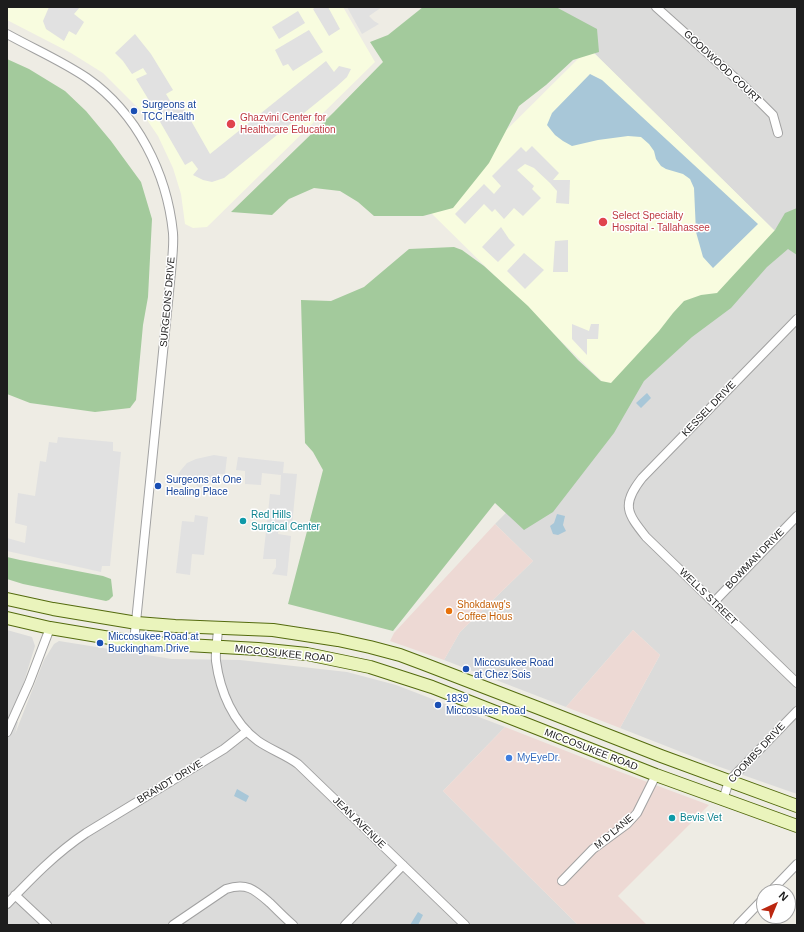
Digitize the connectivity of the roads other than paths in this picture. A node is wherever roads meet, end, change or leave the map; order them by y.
1 (656, 7) edge
2 (7, 34) edge
3 (778, 133) dead end
4 (797, 319) edge
5 (629, 504) joint
6 (797, 516) edge
7 (7, 599) edge
8 (714, 602) junction
9 (7, 618) edge
10 (137, 622) junction
11 (218, 627) junction
12 (50, 628) junction
13 (134, 642) junction
14 (217, 647) junction
15 (424, 664) junction
16 (416, 681) junction
17 (797, 683) edge
18 (797, 711) edge
19 (247, 731) junction
20 (7, 732) edge
21 (656, 775) junction
22 (729, 782) junction
23 (723, 800) junction
24 (797, 806) edge
25 (797, 826) edge
26 (797, 864) edge
27 (403, 865) junction
28 (562, 881) dead end
29 (778, 884) edge
30 (15, 895) junction
31 (7, 904) edge
32 (756, 906) edge
33 (47, 925) edge
34 (173, 925) edge
35 (293, 925) edge
36 (345, 925) edge
37 (465, 925) edge
38 (738, 925) edge

1 - 3 street, GOODWOOD COURT
2 - 10 street, SURGEONS DRIVE
4 - 5 street, KESSEL DRIVE
5 - 8 street, WELLS STREET
6 - 8 street, BOWMAN DRIVE
7 - 10 street, MICCOSUKEE ROAD
8 - 17 street, WELLS STREET
9 - 12 street, MICCOSUKEE ROAD
10 - 11 street, MICCOSUKEE ROAD
10 - 13 street, SURGEONS DRIVE
11 - 14 street
11 - 15 street, MICCOSUKEE ROAD
12 - 13 street, MICCOSUKEE ROAD
12 - 20 street
13 - 14 street, MICCOSUKEE ROAD
14 - 16 street, MICCOSUKEE ROAD
14 - 19 street
15 - 16 street
15 - 22 street, MICCOSUKEE ROAD
16 - 21 street, MICCOSUKEE ROAD
18 - 22 street, COOMBS DRIVE
19 - 27 street, JEAN AVENUE
19 - 30 street, BRANDT DRIVE
21 - 23 street, MICCOSUKEE ROAD
21 - 28 street, M D LANE
22 - 23 street, COOMBS DRIVE
22 - 24 street, MICCOSUKEE ROAD
23 - 25 street, MICCOSUKEE ROAD
26 - 29 street
27 - 36 street
27 - 37 street, JEAN AVENUE
30 - 31 street, BRANDT DRIVE
30 - 33 street
32 - 38 street
34 - 35 street

